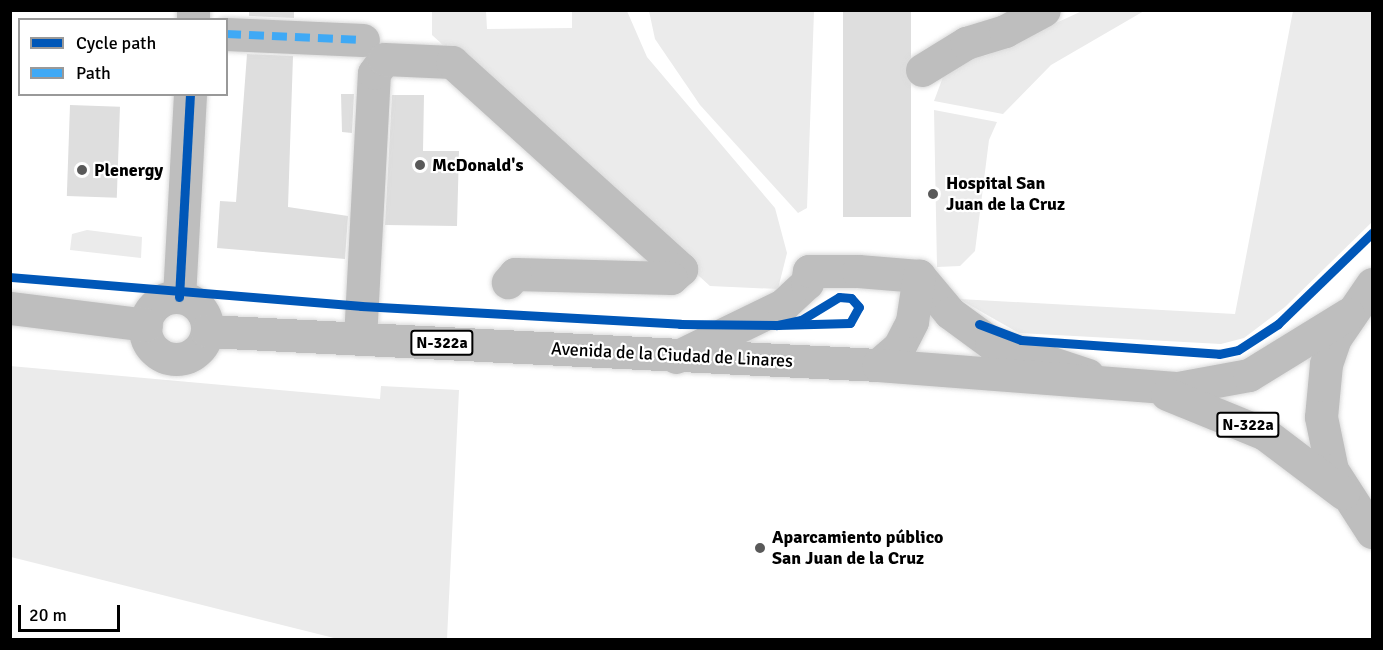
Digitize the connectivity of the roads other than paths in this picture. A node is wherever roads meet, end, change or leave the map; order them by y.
1 (1044, 10) edge
2 (228, 34) edge
3 (363, 40) dead end
4 (922, 70) dead end
5 (190, 96) edge
6 (919, 276) junction
7 (508, 282) dead end
8 (1372, 284) edge
9 (179, 297) junction
10 (10, 308) edge
11 (1348, 314) junction
12 (146, 325) junction
13 (207, 331) junction
14 (360, 339) junction
15 (676, 357) junction
16 (878, 365) junction
17 (1122, 383) junction
18 (1343, 494) junction
19 (1372, 532) edge

1 - 4 main road
2 - 3 main road
5 - 9 main road
6 - 15 main road
6 - 16 main road
6 - 17 main road
7 - 14 main road
8 - 11 main road
9 - 12 main road
9 - 13 main road
10 - 12 main road
11 - 17 main road, Avenida de la Ciudad de Linares / N-322a
11 - 18 main road
12 - 13 main road
13 - 14 main road, Avenida de la Ciudad de Linares / N-322a
14 - 15 main road, Avenida de la Ciudad de Linares / N-322a
15 - 16 main road, Avenida de la Ciudad de Linares / N-322a
16 - 17 main road, Avenida de la Ciudad de Linares / N-322a
17 - 18 main road, Avenida de la Ciudad de Linares / N-322a
18 - 19 main road

